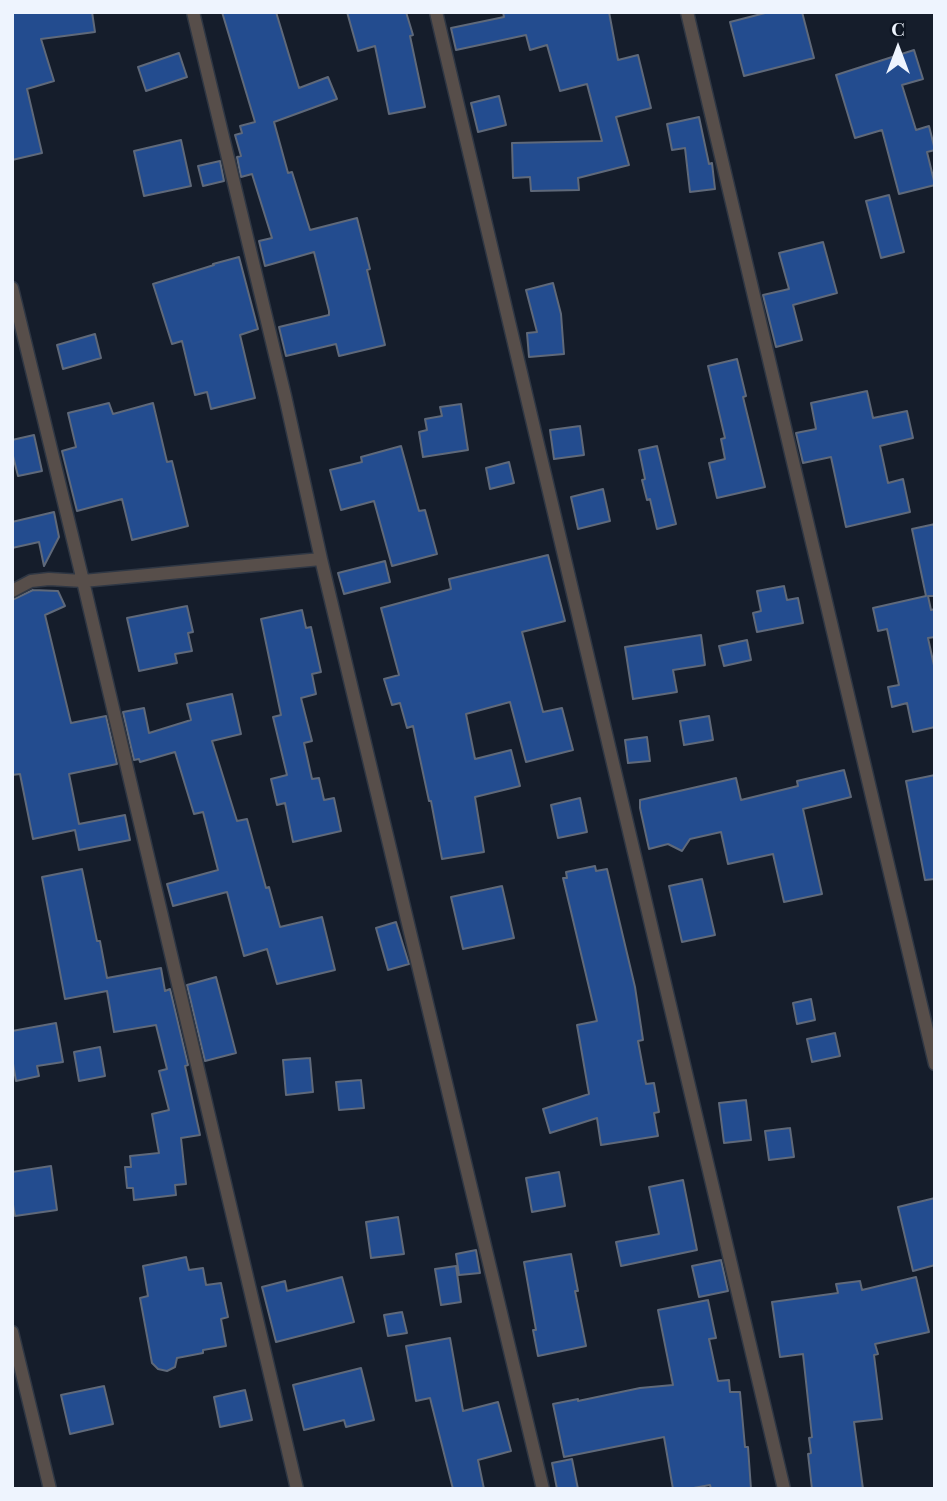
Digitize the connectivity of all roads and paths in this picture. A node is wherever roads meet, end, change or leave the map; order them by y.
1 (193, 12) edge
2 (436, 12) edge
3 (687, 12) edge
4 (12, 288) edge
5 (321, 559) junction
6 (83, 582) junction
7 (12, 591) edge
8 (935, 1064) edge
9 (12, 1332) edge
10 (50, 1489) edge
11 (297, 1489) edge
12 (543, 1489) edge
13 (785, 1489) edge

1 - 5 lane
2 - 13 lane
3 - 8 lane
4 - 6 lane
5 - 6 lane
5 - 12 lane
6 - 7 lane
6 - 11 lane
9 - 10 lane

